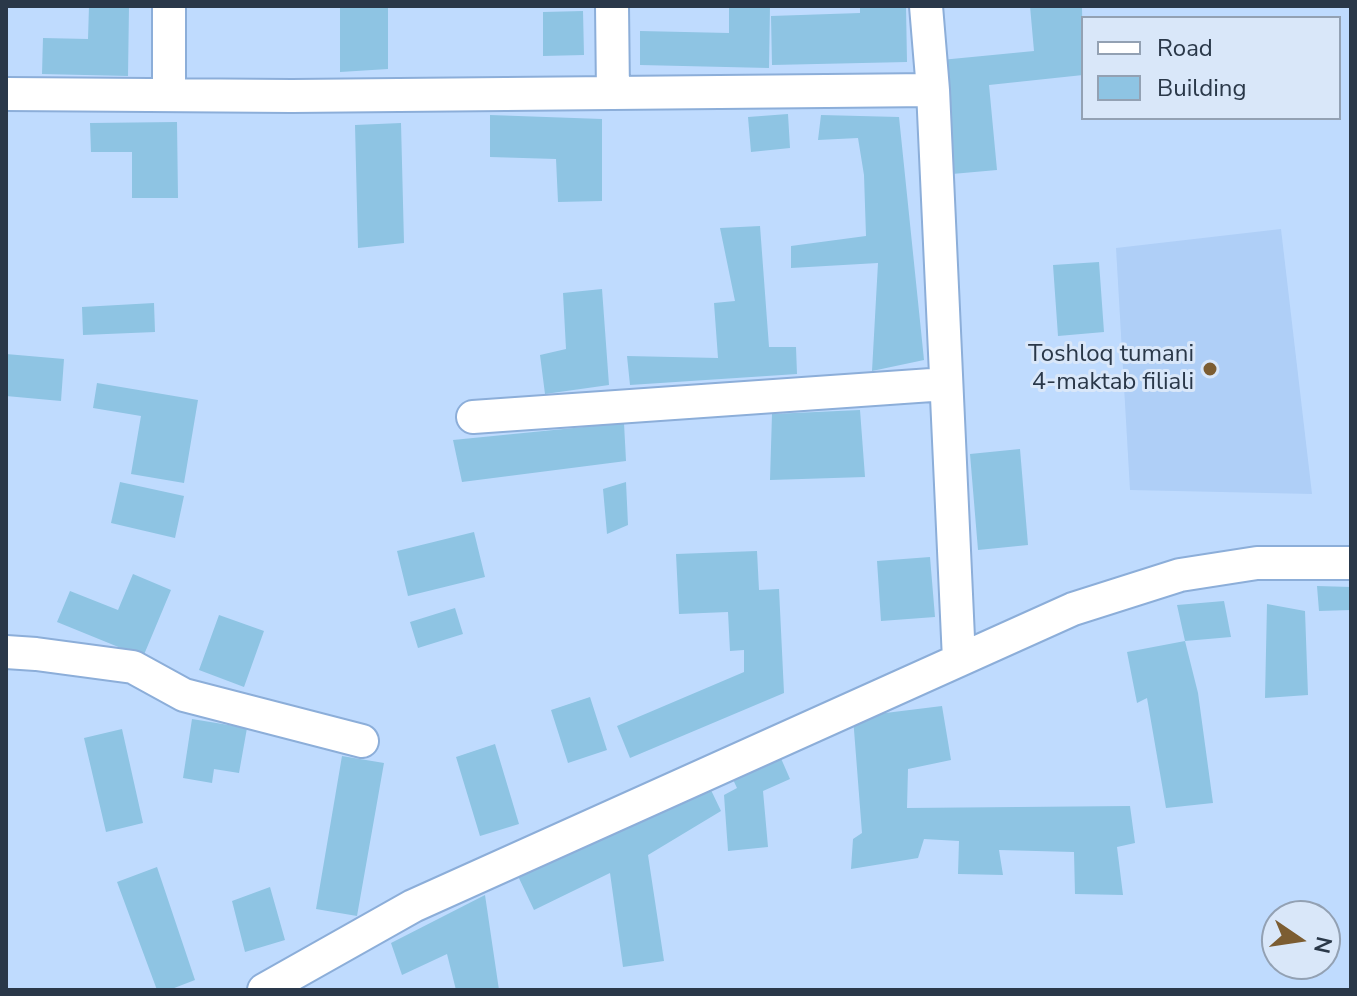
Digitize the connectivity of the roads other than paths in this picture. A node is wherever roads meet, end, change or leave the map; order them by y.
1 (169, 6) edge
2 (612, 6) edge
3 (926, 6) edge
4 (933, 90) junction
5 (613, 93) junction
6 (6, 94) edge
7 (169, 95) junction
8 (946, 384) junction
9 (473, 417) dead end
10 (1351, 563) edge
11 (6, 652) edge
12 (959, 660) junction
13 (362, 741) dead end
14 (264, 990) edge

1 - 7 street
2 - 5 street
3 - 4 street
4 - 5 street
4 - 8 street
5 - 7 street
6 - 7 street
8 - 9 street
8 - 12 street
10 - 12 street
11 - 13 street
12 - 14 street

